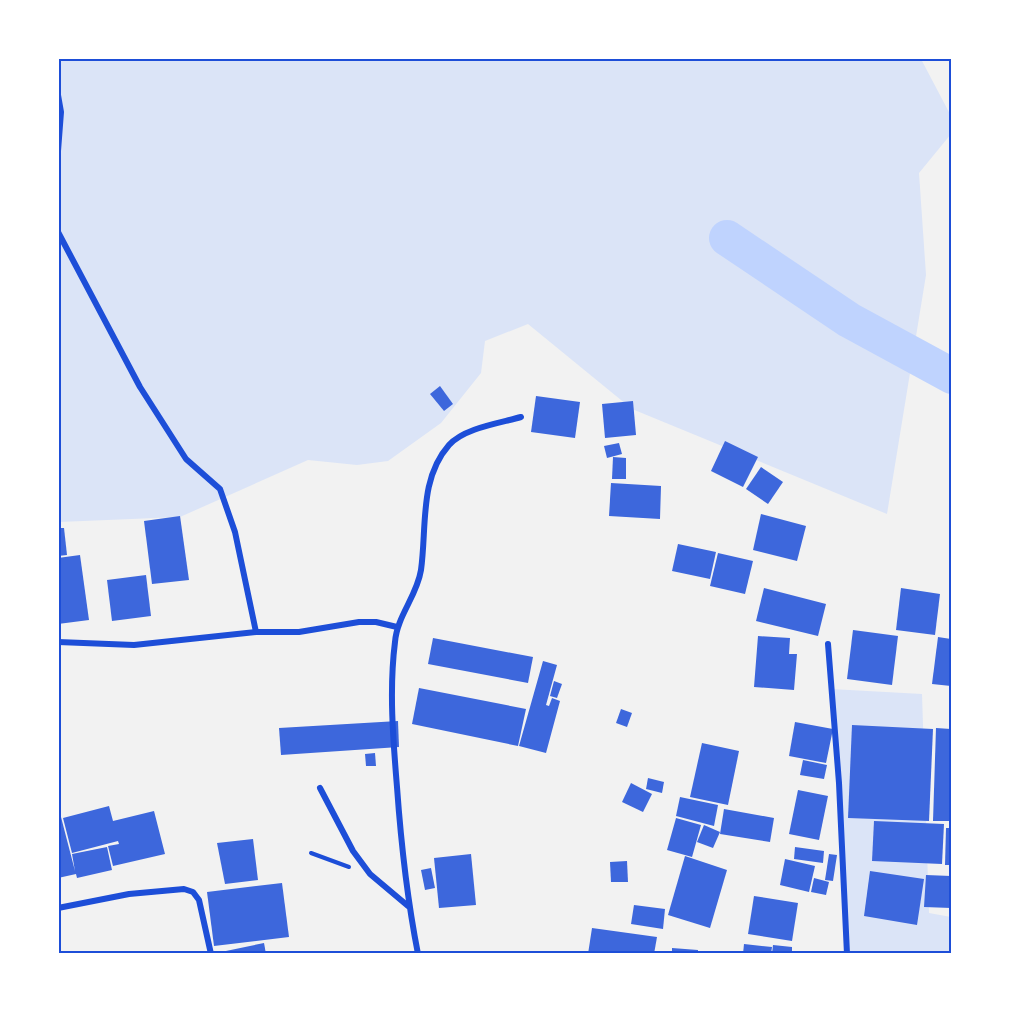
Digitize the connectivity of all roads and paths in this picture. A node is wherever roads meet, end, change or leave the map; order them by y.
1 (58, 95) edge
2 (58, 151) edge
3 (58, 232) edge
4 (521, 417) dead end
5 (397, 627) junction
6 (256, 632) junction
7 (58, 642) edge
8 (828, 644) dead end
9 (320, 788) dead end
10 (311, 853) dead end
11 (370, 874) junction
12 (408, 906) junction
13 (58, 908) edge
14 (211, 954) edge
15 (418, 954) edge
16 (847, 954) edge

1 - 2 street
3 - 6 street
4 - 5 street
5 - 6 street
5 - 12 street
6 - 7 street
8 - 16 street
9 - 11 street
10 - 11 path
11 - 12 street
12 - 15 street
13 - 14 street

